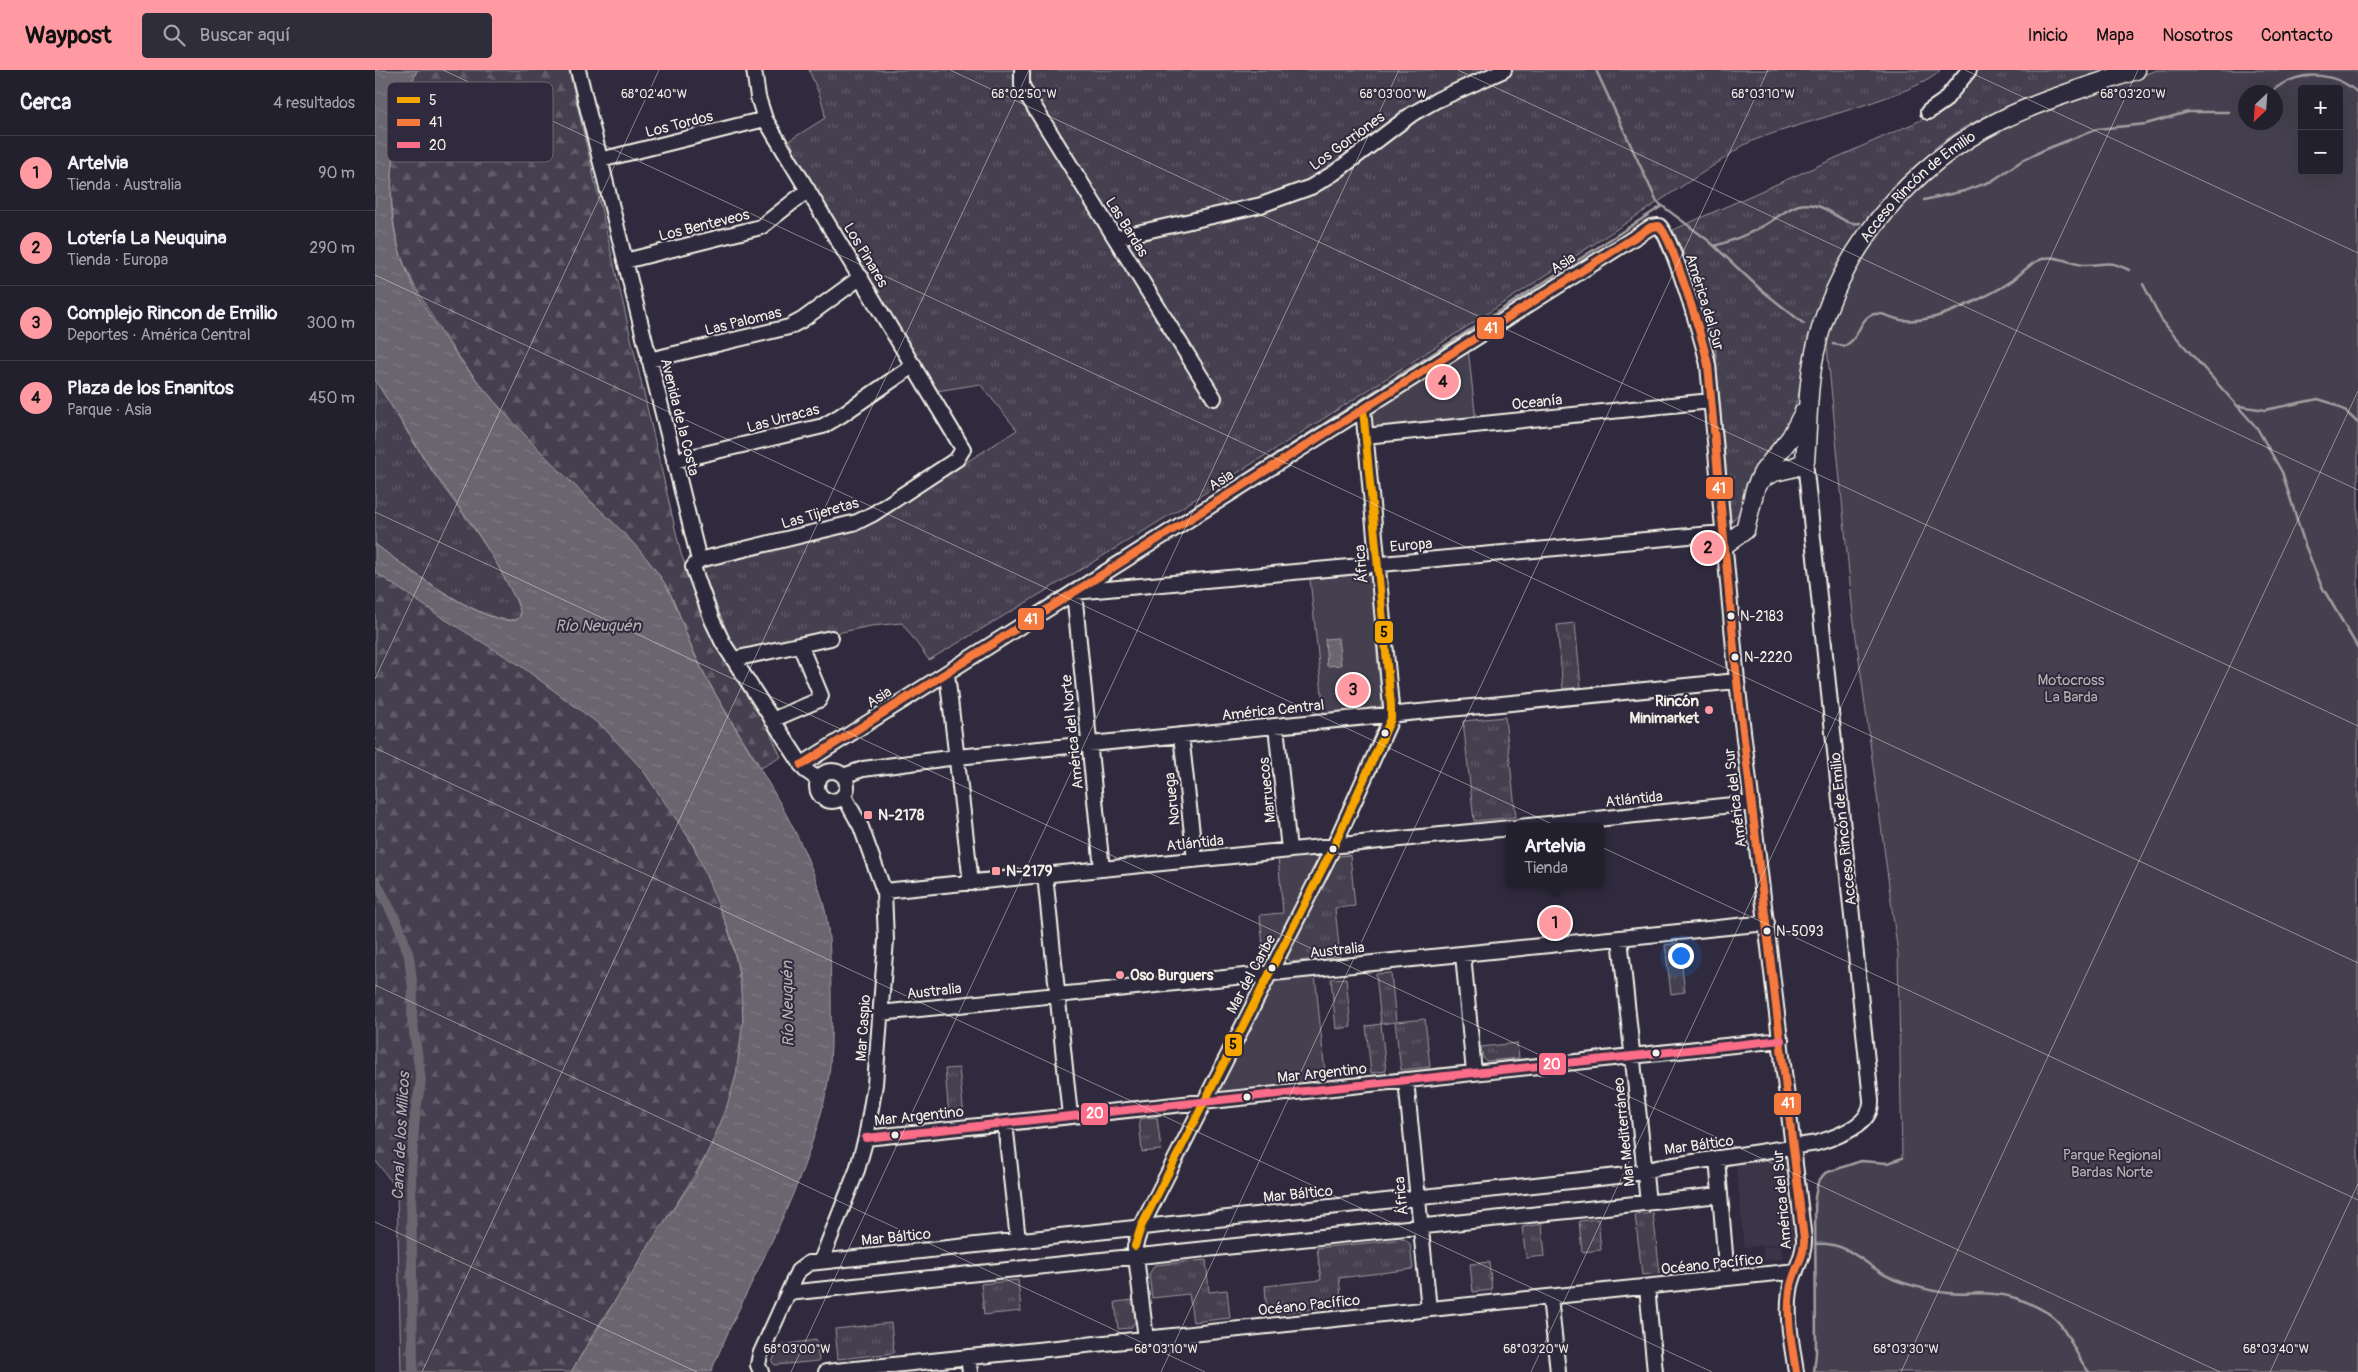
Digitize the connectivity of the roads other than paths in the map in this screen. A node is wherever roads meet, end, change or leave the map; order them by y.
1 (578, 70) edge
2 (754, 70) edge
3 (1022, 70) edge
4 (1504, 70) edge
5 (1969, 70) edge
6 (2136, 70) edge
7 (1928, 112) dead end
8 (765, 119) junction
9 (600, 160) junction
10 (808, 190) junction
11 (1659, 226) joint
12 (1115, 238) junction
13 (625, 261) junction
14 (861, 277) junction
15 (649, 360) junction
16 (914, 365) junction
17 (1214, 398) dead end
18 (1711, 401) junction
19 (1807, 404) junction
20 (1363, 410) junction
21 (1365, 436) junction
22 (962, 453) joint
23 (674, 461) junction
24 (1805, 461) junction
25 (1758, 482) junction
26 (1723, 539) junction
27 (699, 560) junction
28 (1378, 564) junction
29 (1074, 592) junction
30 (831, 638) dead end
31 (800, 646) junction
32 (734, 659) junction
33 (947, 673) junction
34 (1737, 681) junction
35 (1391, 715) junction
36 (772, 720) junction
37 (1276, 726) junction
38 (1181, 736) junction
39 (1089, 744) junction
40 (957, 758) junction
41 (801, 766) junction
42 (843, 776) junction
43 (819, 780) junction
44 (844, 796) junction
45 (1752, 803) junction
46 (1558, 823) edge
47 (1506, 828) edge
48 (1334, 846) junction
49 (1289, 850) junction
50 (1195, 860) junction
51 (1102, 869) junction
52 (1045, 875) junction
53 (971, 882) junction
54 (884, 891) junction
55 (1767, 923) junction
56 (1620, 938) junction
57 (1463, 954) junction
58 (1269, 974) junction
59 (1058, 995) junction
60 (880, 1013) junction
61 (1781, 1040) junction
62 (1633, 1056) junction
63 (1473, 1073) junction
64 (1406, 1080) junction
65 (1203, 1102) junction
66 (1070, 1116) junction
67 (1005, 1123) junction
68 (866, 1138) junction
69 (1794, 1147) junction
70 (1717, 1158) junction
71 (1645, 1171) junction
72 (1721, 1195) junction
73 (1418, 1197) junction
74 (1648, 1203) junction
75 (1141, 1227) junction
76 (1421, 1227) junction
77 (1123, 1229) junction
78 (1018, 1240) junction
79 (1136, 1251) junction
80 (821, 1261) junction
81 (1796, 1271) junction
82 (1727, 1278) junction
83 (1647, 1287) junction
84 (787, 1293) junction
85 (1550, 1297) junction
86 (1429, 1309) junction
87 (1146, 1339) junction
88 (969, 1357) junction
89 (874, 1370) edge
90 (761, 1372) edge
91 (826, 1372) edge
92 (970, 1372) edge
93 (1558, 1372) edge
94 (1655, 1372) edge
95 (1795, 1372) edge

1 - 9 street, Avenida de la Costa
2 - 8 street, Los Pinares
3 - 12 street, Las Bardas
4 - 12 street, Los Gorriones
5 - 7 street
6 - 19 main road, Acceso Rincón de Emilio
8 - 9 street, Los Tordos
8 - 10 street, Los Pinares
9 - 13 street, Avenida de la Costa
10 - 13 street, Los Benteveos
10 - 14 street, Los Pinares
11 - 18 street, América del Sur
11 - 20 street, Asia
12 - 17 street, Las Bardas
13 - 15 street, Avenida de la Costa
14 - 15 street, Las Palomas
14 - 16 street, Los Pinares
15 - 23 street, Avenida de la Costa
16 - 22 street, Los Pinares
16 - 23 street, Las Urracas
18 - 21 street, Oceanía
18 - 26 street, América del Sur
19 - 24 main road, Acceso Rincón de Emilio
19 - 25 main road, Acceso Rincón de Emilio
20 - 21 street, África
20 - 29 street, Asia
21 - 28 street, África
22 - 27 street, Las Tijeretas
23 - 27 street, Avenida de la Costa
24 - 25 main road
24 - 69 street, Acceso Rincón de Emilio
25 - 26 main road, Acceso Rincón de Emilio
26 - 28 street, Europa
26 - 34 street, América del Sur
27 - 32 street, Avenida de la Costa
28 - 29 street, Europa
28 - 35 street, África
29 - 33 street, Asia
29 - 39 street, América del Norte
30 - 31 street
31 - 32 street
31 - 36 street
32 - 36 street, Avenida de la Costa
33 - 40 street
33 - 41 street, Asia
34 - 35 street, América Central
34 - 45 street, América del Sur
35 - 37 street, América Central
35 - 48 street, Mar del Caribe
36 - 41 street, Avenida de la Costa
37 - 38 street, América Central
37 - 49 street, Marruecos
38 - 39 street, América Central
38 - 50 street, Noruega
39 - 40 street, América Central
39 - 51 street, América del Norte
40 - 42 street, América Central
40 - 53 street
41 - 43 street
42 - 43 street
42 - 44 street, Mar Caspio
43 - 44 street
44 - 54 street, Mar Caspio
45 - 46 street, Atlántida
45 - 55 street, América del Sur
47 - 48 street, Atlántida
48 - 49 street, Atlántida
48 - 58 street, Mar del Caribe
49 - 50 street, Atlántida
50 - 51 street, Atlántida
51 - 52 street, Atlántida
52 - 53 street, Atlántida
52 - 59 street
53 - 54 street, Atlántida
54 - 60 street, Mar Caspio
55 - 56 street, Australia
55 - 61 street, América del Sur
56 - 57 street, Australia
56 - 62 street, Mar Mediterráneo
57 - 58 street, Australia
57 - 63 street
58 - 59 street, Australia
58 - 65 street, Mar del Caribe
59 - 60 street, Australia
59 - 66 street
60 - 68 street, Mar Caspio
61 - 62 street, Mar Argentino
61 - 69 street, América del Sur
62 - 63 street, Mar Argentino
62 - 71 street, Mar Mediterráneo
63 - 64 street, Mar Argentino
64 - 65 street, Mar Argentino
64 - 73 street, África
65 - 66 street, Mar Argentino
65 - 75 street, Mar del Caribe
66 - 67 street, Mar Argentino
67 - 68 street, Mar Argentino
67 - 78 street
68 - 80 street, Mar Caspio
69 - 70 street, Mar Báltico
69 - 81 street, América del Sur
70 - 71 street, Mar Báltico
70 - 72 street
71 - 73 street, Mar Báltico
71 - 74 street, Mar Mediterráneo
72 - 74 street
72 - 82 street
73 - 75 street, Mar Báltico
73 - 76 street, África
74 - 76 street
75 - 77 street, Mar Báltico
75 - 79 street, Mar del Caribe
76 - 79 street
76 - 86 street, África
77 - 78 street, Mar Báltico
77 - 79 street, Mar del Caribe
78 - 80 street, Mar Báltico
79 - 84 street
79 - 87 street, Mar del Caribe
80 - 84 street, Mar Báltico
81 - 82 street, Océano Pacífico
81 - 95 street, América del Sur
82 - 83 street, Océano Pacífico
83 - 85 street, Océano Pacífico
83 - 94 street
84 - 90 street
85 - 86 street, Océano Pacífico
85 - 93 street
86 - 87 street, Océano Pacífico
87 - 88 street, Océano Pacífico
88 - 89 street, Océano Pacífico
88 - 92 street
89 - 91 street, Océano Pacífico

